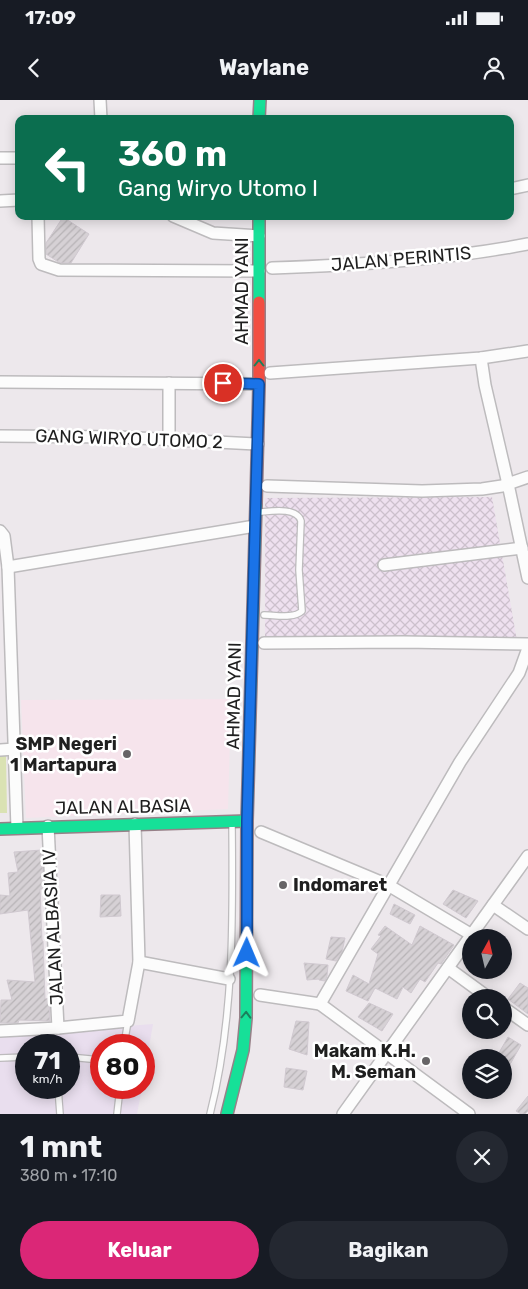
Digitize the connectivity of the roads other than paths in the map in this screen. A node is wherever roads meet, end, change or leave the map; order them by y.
1 (100, 100) edge
2 (260, 100) edge
3 (101, 115) edge
4 (259, 115) edge
5 (0, 158) edge
6 (15, 158) edge
7 (528, 185) edge
8 (514, 188) edge
9 (15, 200) edge
10 (0, 201) edge
11 (38, 220) edge
12 (183, 220) edge
13 (259, 220) edge
14 (259, 236) junction
15 (528, 244) edge
16 (272, 268) dead end
17 (259, 271) junction
18 (270, 344) dead end
19 (528, 351) edge
20 (481, 358) junction
21 (270, 373) junction
22 (0, 382) edge
23 (169, 383) junction
24 (259, 384) junction
25 (0, 436) edge
26 (169, 438) junction
27 (258, 444) junction
28 (528, 477) edge
29 (508, 484) junction
30 (267, 486) junction
31 (261, 512) junction
32 (256, 526) junction
33 (0, 532) edge
34 (522, 548) junction
35 (384, 565) dead end
36 (8, 567) junction
37 (528, 578) edge
38 (264, 615) junction
39 (528, 646) edge
40 (264, 647) joint
41 (15, 749) junction
42 (0, 750) edge
43 (247, 821) junction
44 (232, 822) junction
45 (135, 824) junction
46 (48, 826) junction
47 (17, 828) junction
48 (0, 829) edge
49 (261, 831) dead end
50 (528, 856) edge
51 (388, 885) junction
52 (233, 890) junction
53 (248, 891) junction
54 (493, 905) junction
55 (260, 922) dead end
56 (248, 923) junction
57 (462, 929) edge
58 (476, 929) edge
59 (528, 929) edge
60 (247, 937) junction
61 (260, 937) dead end
62 (462, 949) edge
63 (139, 962) junction
64 (448, 968) junction
65 (229, 979) junction
66 (477, 989) edge
67 (260, 995) dead end
68 (320, 1004) junction
69 (512, 1014) edge
70 (128, 1021) junction
71 (528, 1025) edge
72 (58, 1028) junction
73 (0, 1031) edge
74 (126, 1034) edge
75 (256, 1041) dead end
76 (233, 1048) junction
77 (387, 1054) junction
78 (15, 1057) edge
79 (0, 1058) edge
80 (253, 1060) dead end
81 (59, 1099) edge
82 (119, 1099) edge
83 (60, 1114) edge
84 (117, 1114) edge
85 (210, 1114) edge
86 (227, 1114) edge
87 (343, 1114) edge
88 (469, 1114) edge

1 - 3 street
2 - 4 main road
5 - 6 street
7 - 8 street
9 - 10 street
11 - 17 street
12 - 14 street
13 - 14 main road, AHMAD YANI
14 - 17 main road, AHMAD YANI
15 - 16 street, JALAN PERINTIS
24 -> 17 main road, AHMAD YANI
18 - 21 main road
19 - 20 street
20 - 21 street
20 - 29 street
21 - 30 main road
22 - 23 street
23 - 24 street
23 - 26 street
24 - 27 main road, AHMAD YANI
25 - 26 street, GANG WIRYO UTOMO 2
26 - 27 street, GANG WIRYO UTOMO 2
27 - 31 main road, AHMAD YANI
28 - 29 street
29 - 30 street
29 - 34 street
30 - 31 main road
31 - 32 main road, AHMAD YANI
31 - 38 main road
31 - 38 lane
32 - 36 street
32 - 43 main road, AHMAD YANI
33 - 36 street
34 - 35 street
34 - 37 street
36 - 41 street
38 - 40 main road
39 - 40 street
39 - 51 street
41 - 42 street
41 - 47 street
43 - 44 main road, JALAN ALBASIA
43 - 53 main road, AHMAD YANI
44 - 45 main road, JALAN ALBASIA
44 - 52 lane
45 - 46 main road, JALAN ALBASIA
45 - 63 street
46 - 47 main road, JALAN ALBASIA
46 - 72 street, JALAN ALBASIA IV
47 - 48 main road, JALAN ALBASIA
49 - 51 street
50 - 54 street
51 - 57 street
51 - 68 street
52 - 53 lane
52 - 65 lane
53 - 56 main road, AHMAD YANI
54 - 58 street
54 - 59 street
55 - 56 main road
56 - 60 main road, AHMAD YANI
60 - 61 main road
76 -> 60 main road, AHMAD YANI
62 - 64 street
63 - 65 street
63 - 70 street
64 - 66 street
64 - 77 street
65 - 76 lane
67 - 68 street
68 - 77 street
69 - 71 street
70 - 72 street
70 - 74 lane
72 - 73 street
75 - 80 main road
76 - 85 lane
76 - 86 main road, AHMAD YANI
77 - 87 street
77 - 88 street
78 - 79 lane
81 - 83 lane
82 - 84 lane

